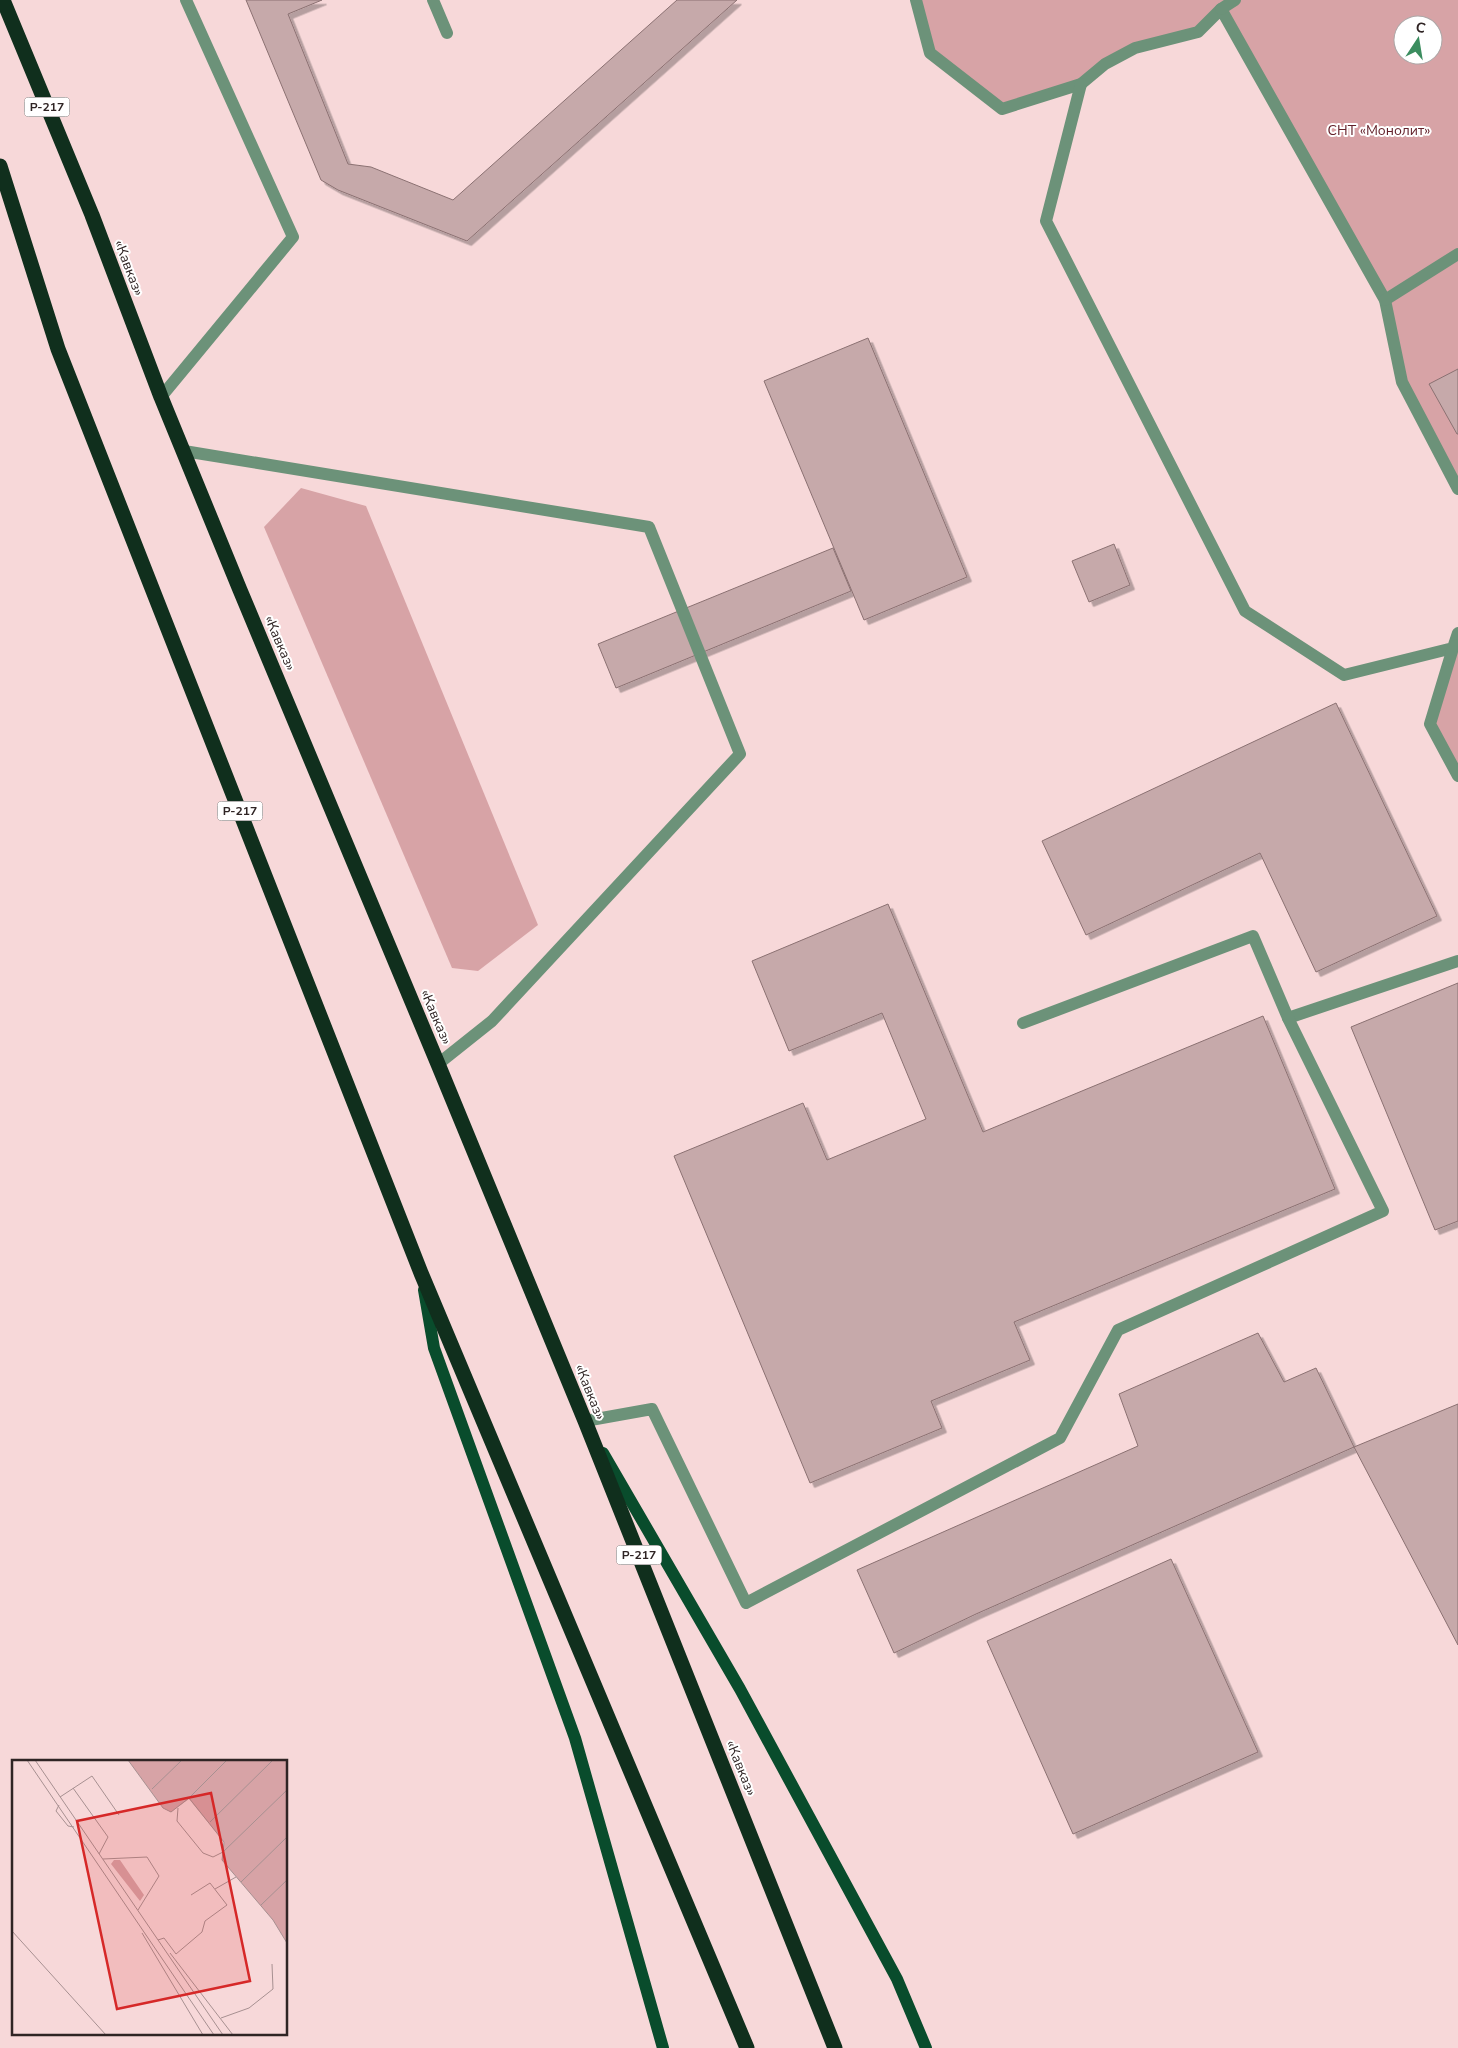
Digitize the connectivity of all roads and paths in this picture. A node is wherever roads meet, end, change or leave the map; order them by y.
1 (3, 0) edge
2 (186, 0) edge
3 (433, 0) edge
4 (916, 0) edge
5 (1235, 0) edge
6 (1221, 9) junction
7 (447, 33) dead end
8 (1081, 84) junction
9 (0, 166) edge
10 (1458, 254) edge
11 (1385, 300) junction
12 (161, 397) junction
13 (184, 451) junction
14 (1458, 490) edge
15 (1458, 633) edge
16 (1455, 646) edge
17 (1458, 776) edge
18 (1458, 961) edge
19 (1288, 1018) junction
20 (1023, 1023) dead end
21 (438, 1064) junction
22 (421, 1273) junction
23 (585, 1421) junction
24 (663, 2048) edge
25 (747, 2048) edge
26 (835, 2048) edge
27 (926, 2048) edge

1 - 12 highway, «Кавказ» / Р-217
2 - 12 street
3 - 7 street
4 - 8 street
5 - 6 street
6 - 8 street
6 - 11 street
8 - 16 street
9 - 22 highway, Р-217
10 - 11 street
11 - 14 street
12 - 13 highway, «Кавказ» / Р-217
13 - 21 highway, «Кавказ» / Р-217
13 - 21 street
15 - 16 street
16 - 17 street
18 - 19 street
19 - 20 street
19 - 23 street
21 - 23 highway, «Кавказ» / Р-217
22 - 24 main road
22 - 25 highway, Р-217
23 - 26 highway, «Кавказ» / Р-217
23 - 27 main road

